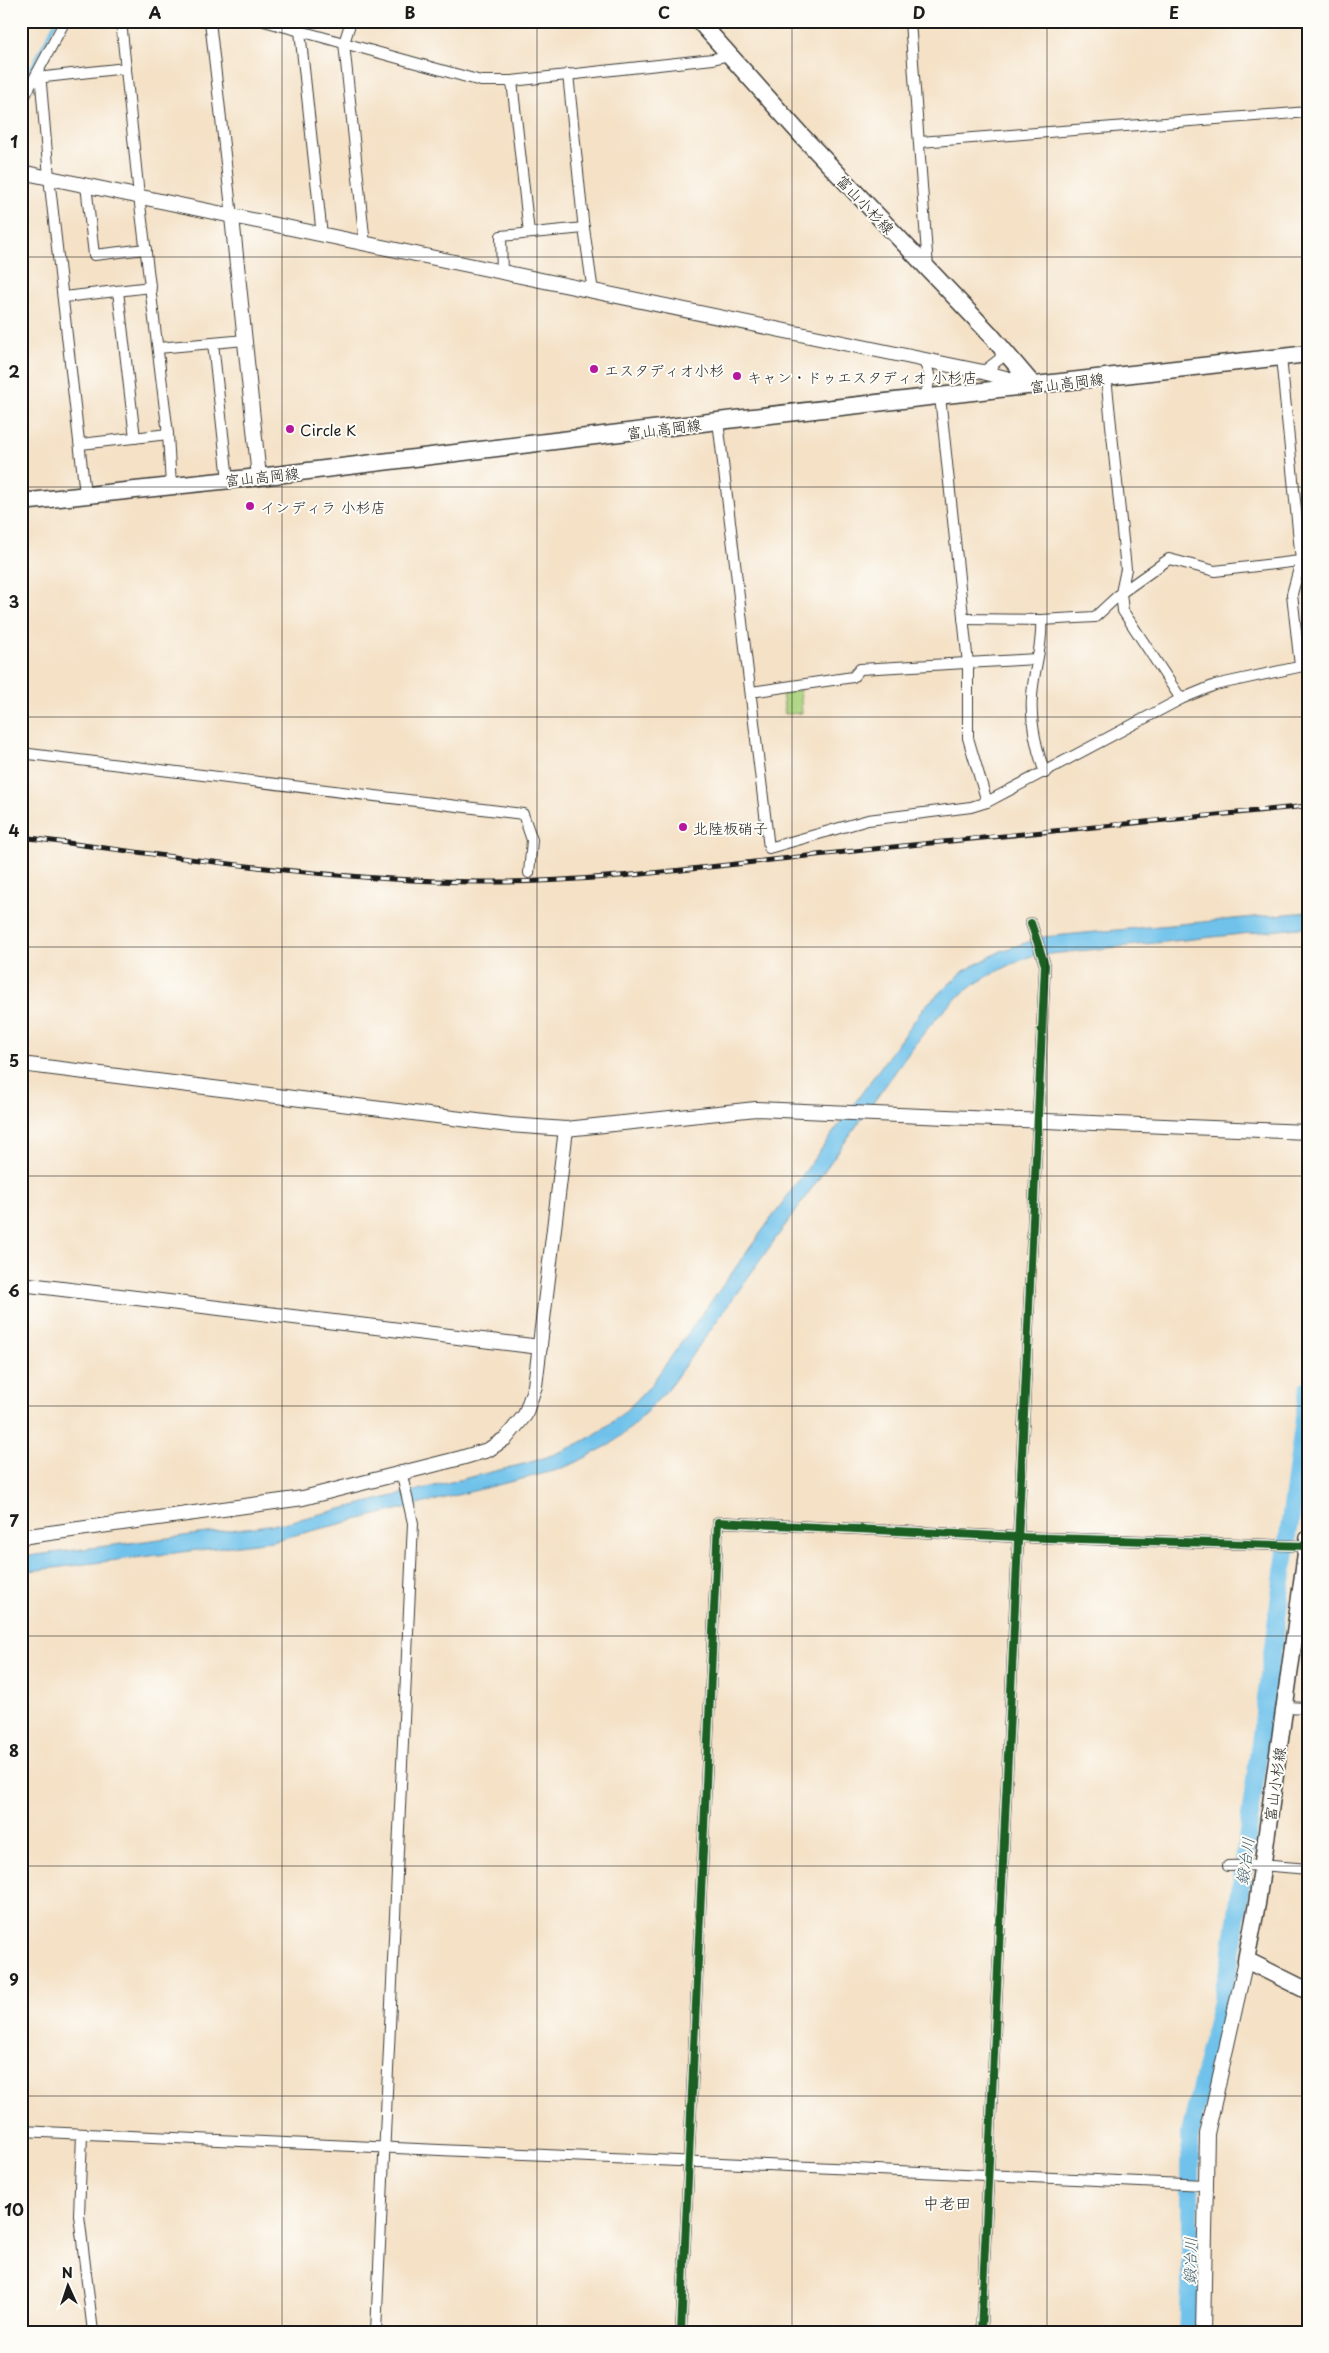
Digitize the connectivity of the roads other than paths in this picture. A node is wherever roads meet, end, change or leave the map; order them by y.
1 (64, 21) edge
2 (122, 21) edge
3 (210, 21) edge
4 (264, 21) edge
5 (351, 21) edge
6 (699, 21) edge
7 (910, 21) edge
8 (300, 31) junction
9 (344, 44) junction
10 (729, 55) junction
11 (126, 68) junction
12 (568, 74) junction
13 (36, 78) junction
14 (512, 81) junction
15 (21, 103) edge
16 (1308, 112) edge
17 (920, 142) junction
18 (21, 172) edge
19 (49, 177) junction
20 (86, 185) junction
21 (139, 196) junction
22 (232, 217) junction
23 (584, 228) junction
24 (529, 233) junction
25 (322, 236) junction
26 (365, 245) junction
27 (146, 249) junction
28 (928, 269) junction
29 (502, 274) junction
30 (151, 287) junction
31 (118, 291) junction
32 (593, 292) junction
33 (64, 297) junction
34 (245, 340) junction
35 (213, 343) junction
36 (1000, 346) junction
37 (158, 348) junction
38 (1308, 354) edge
39 (1280, 357) junction
40 (922, 360) junction
41 (983, 372) junction
42 (1106, 378) junction
43 (1034, 386) junction
44 (932, 397) junction
45 (718, 421) junction
46 (168, 434) junction
47 (135, 438) junction
48 (81, 444) junction
49 (259, 477) junction
50 (228, 480) junction
51 (170, 486) junction
52 (86, 494) junction
53 (21, 502) edge
54 (1304, 560) edge
55 (1121, 593) junction
56 (963, 619) junction
57 (1041, 620) junction
58 (1038, 659) junction
59 (968, 664) junction
60 (1304, 666) edge
61 (751, 692) junction
62 (1181, 699) junction
63 (21, 753) edge
64 (1046, 773) junction
65 (987, 802) junction
66 (529, 873) dead end
67 (1032, 923) dead end
68 (21, 1064) edge
69 (1038, 1121) junction
70 (566, 1129) junction
71 (1308, 1132) edge
72 (21, 1284) edge
73 (540, 1348) junction
74 (401, 1472) junction
75 (21, 1537) edge
76 (1017, 1538) junction
77 (1306, 1545) edge
78 (1285, 1707) junction
79 (1308, 1708) edge
80 (1228, 1866) dead end
81 (1257, 1866) junction
82 (1308, 1869) edge
83 (1246, 1960) junction
84 (1308, 1992) edge
85 (21, 2132) edge
86 (82, 2134) junction
87 (384, 2147) junction
88 (688, 2162) junction
89 (988, 2175) junction
90 (1203, 2185) junction
91 (94, 2332) edge
92 (376, 2332) edge
93 (680, 2332) edge
94 (981, 2332) edge
95 (1203, 2332) edge

1 - 13 street
2 - 11 street
3 - 22 street
4 - 8 street
5 - 9 street
6 - 10 main road, 富山小杉線
7 - 17 street
8 - 9 street
8 - 25 street
9 - 14 street
9 - 26 street
10 - 12 street
10 - 28 main road, 富山小杉線
11 - 13 street
11 - 21 street
12 - 14 street
12 - 23 street
13 - 15 street
13 - 19 street
14 - 24 street
16 - 17 street
17 - 28 street
18 - 19 street
19 - 20 street
19 - 33 street
20 - 21 street
20 - 27 street
21 - 22 street
21 - 27 street
22 - 25 street
22 - 34 street
23 - 24 street
23 - 32 street
24 - 29 street
25 - 26 street
26 - 29 street
27 - 30 street
28 - 36 main road, 富山小杉線
29 - 32 street
30 - 31 street
30 - 37 street
31 - 33 street
31 - 47 street
32 - 40 street
33 - 48 street
34 - 35 street
34 - 49 street
35 - 37 street
35 - 50 street
36 - 41 street
36 - 43 main road, 富山小杉線
37 - 46 street
38 - 39 main road, 富山高岡線
39 - 42 main road, 富山高岡線
39 - 54 street
40 - 41 street
40 - 44 street
41 - 43 street
42 - 43 main road, 富山高岡線
42 - 55 street
43 - 44 main road, 富山高岡線
44 - 45 main road, 富山高岡線
44 - 56 street
45 - 49 main road, 富山高岡線
45 - 61 street
46 - 47 street
46 - 51 street
47 - 48 street
48 - 52 street
49 - 50 main road, 富山高岡線
50 - 51 main road, 富山高岡線
51 - 52 main road, 富山高岡線
52 - 53 main road, 富山高岡線
54 - 55 street
54 - 60 street
55 - 57 street
55 - 62 street
56 - 57 street
56 - 59 street
57 - 58 street
58 - 59 street
58 - 64 street
59 - 61 street
59 - 65 street
60 - 62 street
61 - 65 street
62 - 64 street
63 - 66 street
64 - 65 street
67 - 69 street
68 - 70 street
69 - 70 street
69 - 71 street
69 - 76 street
70 - 73 street
72 - 73 street
73 - 74 street
74 - 75 street
74 - 87 street
76 - 77 street
76 - 88 street
76 - 89 street
77 - 78 main road, 富山小杉線
78 - 79 street
78 - 81 main road, 富山小杉線
80 - 81 street
81 - 82 street
81 - 83 main road, 富山小杉線
83 - 84 main road
83 - 90 street
85 - 86 street
86 - 87 street
86 - 91 street
87 - 88 street
87 - 92 street
88 - 89 street
88 - 93 street
89 - 90 street
89 - 94 street
90 - 95 street

